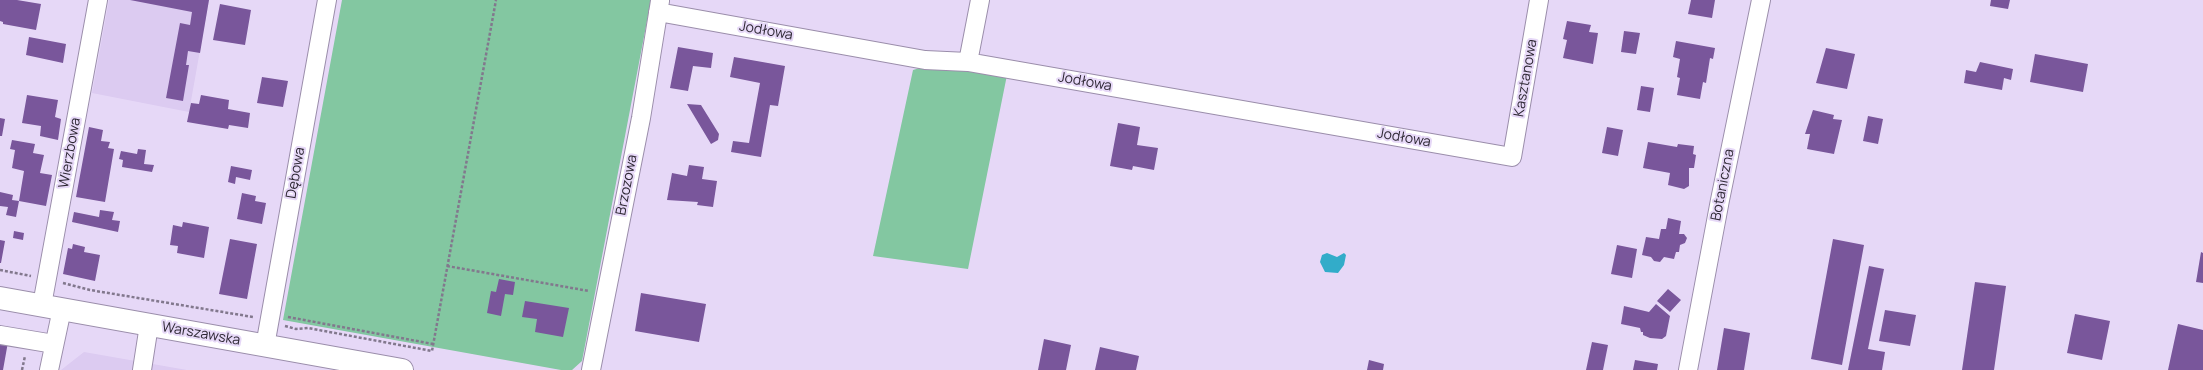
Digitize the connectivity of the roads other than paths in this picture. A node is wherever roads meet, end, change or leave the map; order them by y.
1 (98, 0) edge
2 (327, 0) edge
3 (980, 0) edge
4 (1540, 0) edge
5 (1761, 0) edge
6 (659, 6) edge
7 (968, 62) junction
8 (1512, 157) joint
9 (0, 298) edge
10 (52, 307) junction
11 (149, 324) junction
12 (0, 335) edge
13 (54, 344) junction
14 (265, 346) junction
15 (355, 366) edge
16 (48, 370) edge
17 (142, 370) edge
18 (402, 370) edge
19 (591, 370) edge
20 (1688, 370) edge

1 - 10 street, Wierzbowa
2 - 14 street, Dębowa
3 - 7 street
4 - 8 street, Kasztanowa
5 - 20 street, Botaniczna
6 - 7 street, Jodłowa
6 - 19 street, Brzozowa
7 - 8 street, Jodłowa
9 - 10 main road, Warszawska
10 - 11 main road, Warszawska
10 - 13 street, Wierzbowa
11 - 14 main road, Warszawska
11 - 17 street
12 - 13 street
13 - 16 street, Wierzbowa
14 - 15 main road, Warszawska
15 - 18 main road, Warszawska

